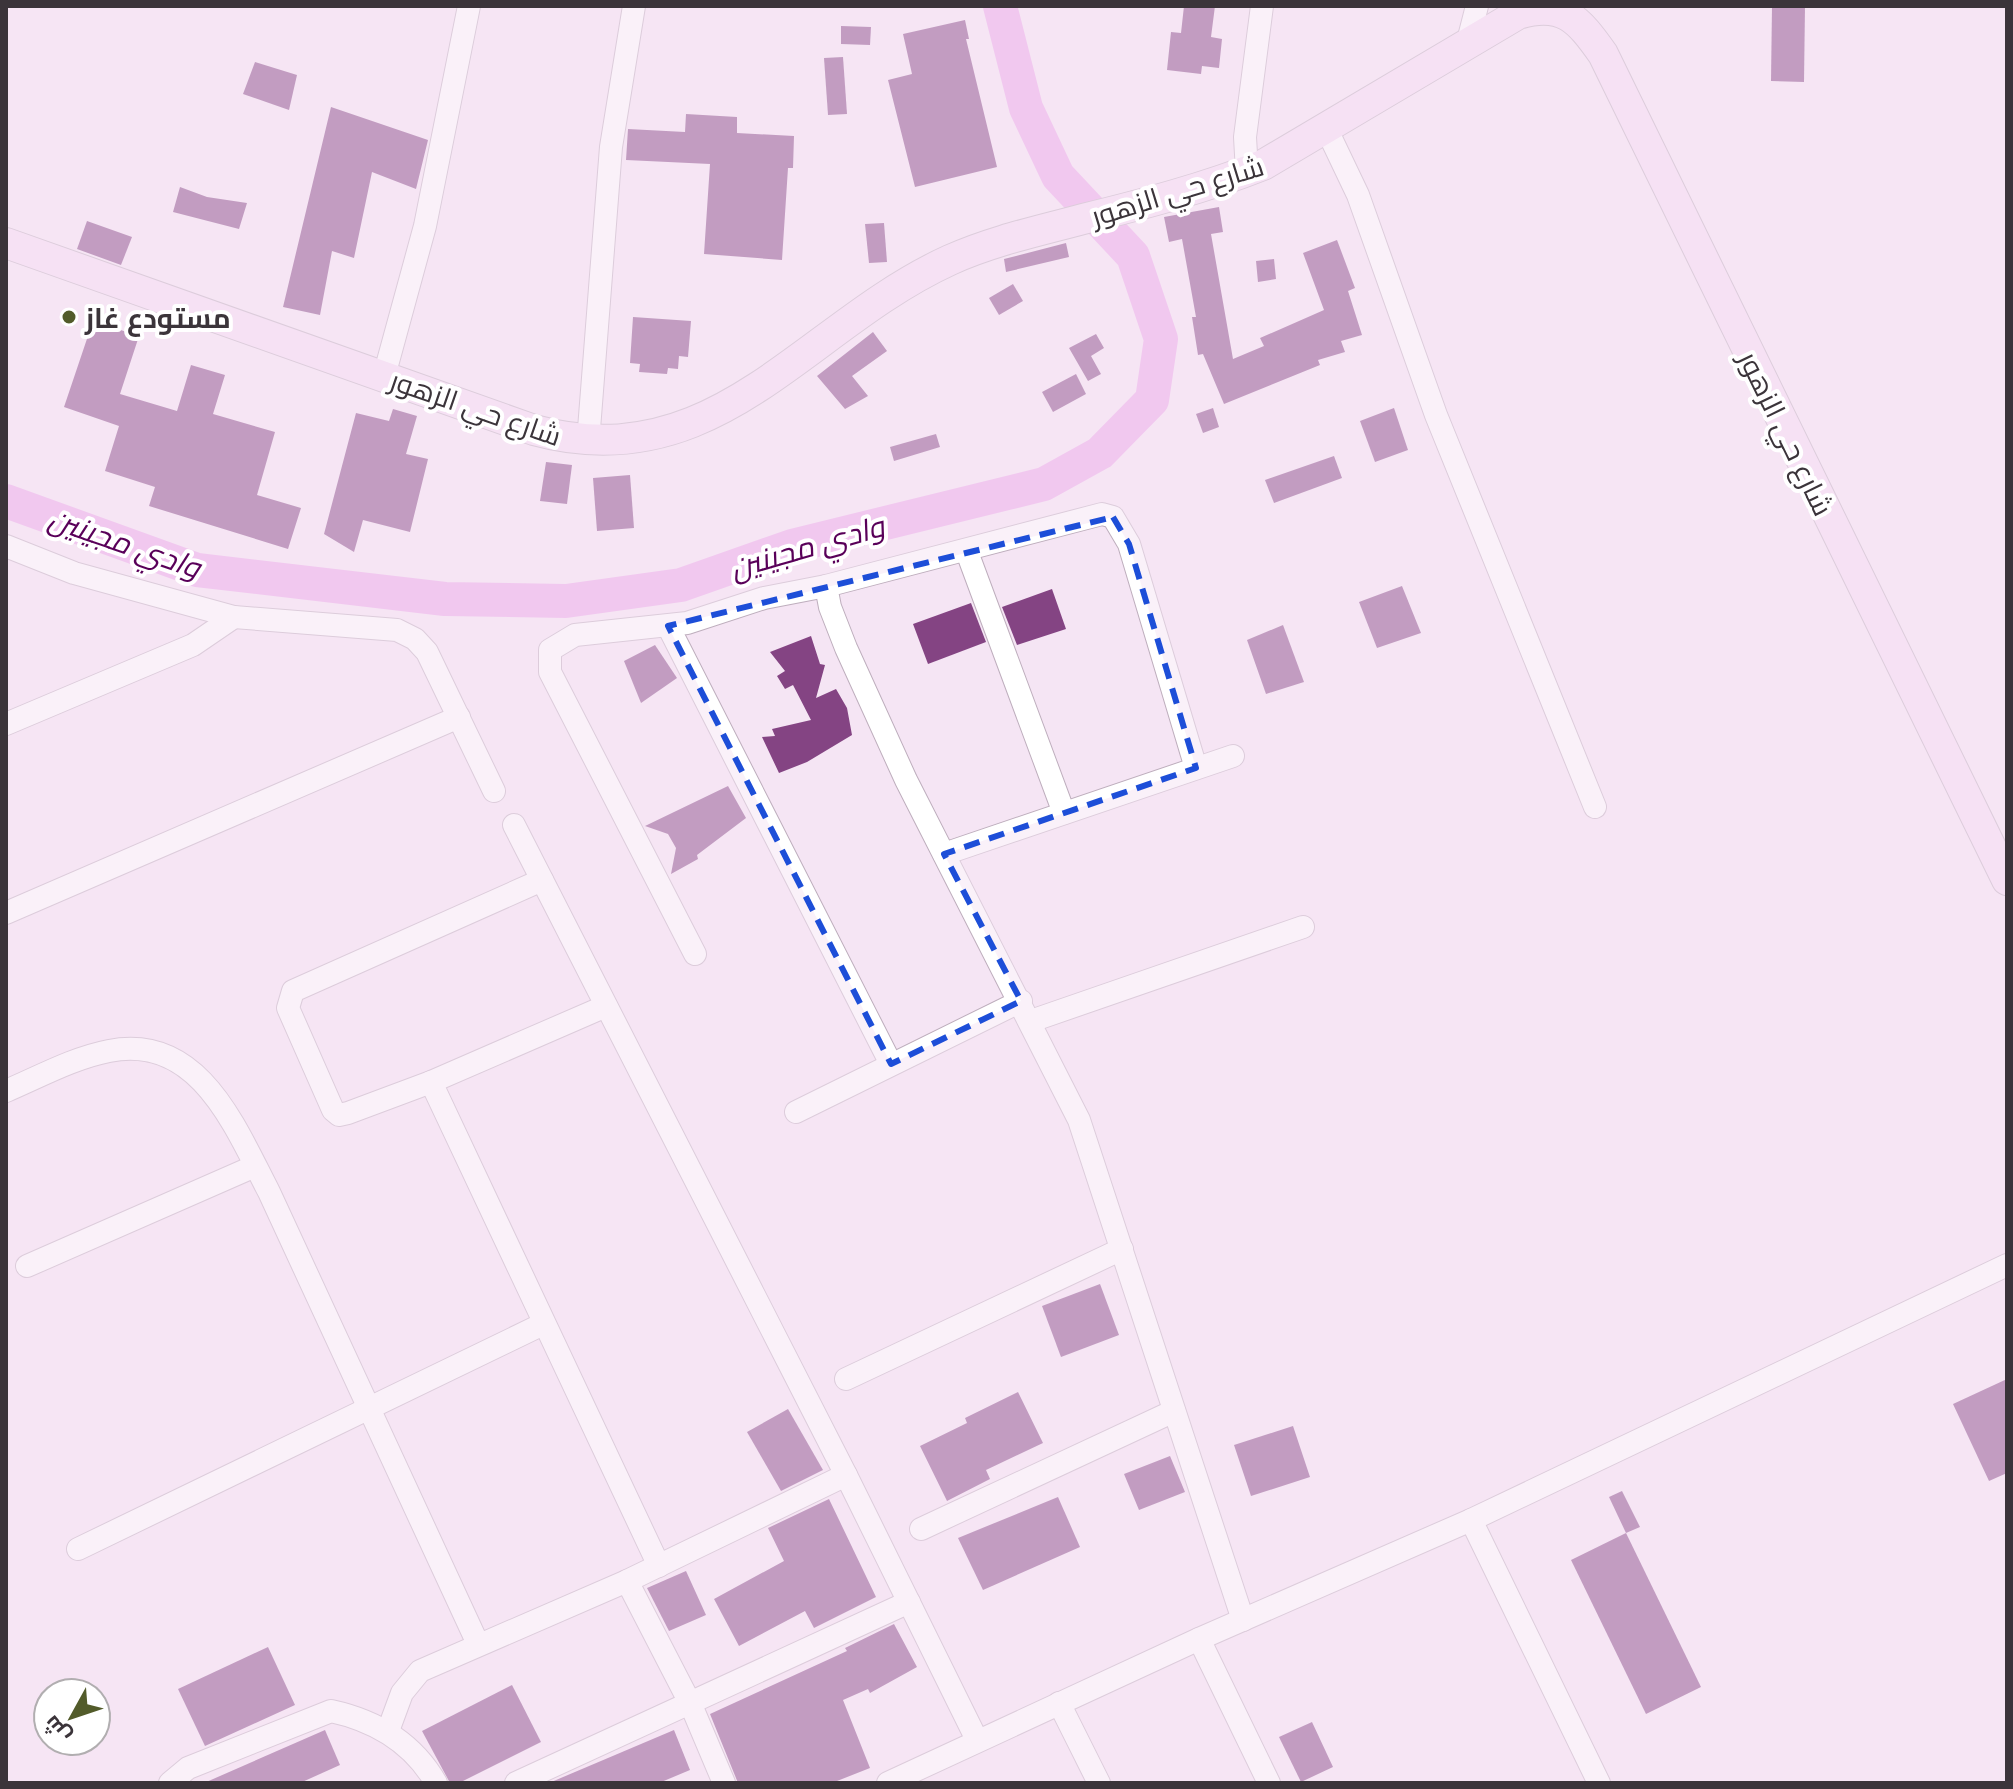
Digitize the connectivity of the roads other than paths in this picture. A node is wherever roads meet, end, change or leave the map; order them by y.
1 (469, 6) edge
2 (634, 6) edge
3 (1262, 6) edge
4 (1477, 6) edge
5 (1467, 45) junction
6 (1327, 130) junction
7 (1247, 172) junction
8 (6, 243) edge
9 (384, 376) junction
10 (588, 442) junction
11 (6, 546) edge
12 (967, 552) junction
13 (826, 586) junction
14 (234, 617) junction
15 (668, 626) junction
16 (459, 717) junction
17 (6, 724) edge
18 (1233, 756) dead end
19 (1196, 768) junction
20 (494, 791) dead end
21 (1595, 807) dead end
22 (1064, 813) junction
23 (514, 825) dead end
24 (944, 854) junction
25 (542, 880) junction
26 (2007, 880) edge
27 (6, 913) edge
28 (1303, 927) dead end
29 (695, 954) dead end
30 (606, 1006) junction
31 (1026, 1011) junction
32 (891, 1064) junction
33 (431, 1082) junction
34 (6, 1091) edge
35 (796, 1112) dead end
36 (255, 1166) junction
37 (1122, 1249) junction
38 (2007, 1265) edge
39 (27, 1266) dead end
40 (543, 1324) junction
41 (846, 1379) dead end
42 (369, 1408) junction
43 (1174, 1411) junction
44 (846, 1475) junction
45 (1471, 1520) junction
46 (921, 1529) dead end
47 (78, 1549) dead end
48 (659, 1566) junction
49 (627, 1581) junction
50 (909, 1602) junction
51 (1243, 1620) junction
52 (1199, 1639) junction
53 (478, 1644) junction
54 (1059, 1703) junction
55 (691, 1705) junction
56 (388, 1731) junction
57 (977, 1740) junction
58 (925, 1775) edge
59 (170, 1783) edge
60 (436, 1783) edge
61 (516, 1783) edge
62 (724, 1783) edge
63 (888, 1783) edge
64 (1099, 1783) edge
65 (1269, 1783) edge
66 (1599, 1783) edge

1 - 9 street
2 - 10 street
3 - 7 street
4 - 5 street
5 - 6 street, شارع حي الزهور
5 - 26 street, شارع حي الزهور
6 - 7 street, شارع حي الزهور
6 - 21 street
7 - 10 street, شارع حي الزهور
8 - 9 street, شارع حي الزهور
9 - 10 street, شارع حي الزهور
11 - 14 street
12 - 13 street
12 - 19 street
12 - 22 street
13 - 15 street
13 - 24 street
14 - 16 street
14 - 17 street
15 - 29 street
15 - 32 street
16 - 20 street
16 - 27 street
18 - 19 street
19 - 22 street
22 - 24 street
23 - 25 street
24 - 31 street
25 - 30 street
25 - 33 street
28 - 31 street
30 - 33 street
30 - 44 street
31 - 32 street
31 - 37 street
32 - 35 street
33 - 40 street
34 - 36 street
36 - 39 street
36 - 42 street
37 - 41 street
37 - 43 street
38 - 45 street
40 - 42 street
40 - 48 street
42 - 47 street
42 - 53 street
43 - 46 street
43 - 51 street
44 - 48 street
44 - 50 street
45 - 51 street
45 - 66 street
48 - 49 street
49 - 53 street
49 - 55 street
50 - 55 street
50 - 57 street
51 - 52 street
52 - 54 street
52 - 65 street
53 - 56 street
54 - 57 street
54 - 64 street
55 - 61 street
55 - 62 street
56 - 59 street
56 - 60 street
57 - 58 street
58 - 63 street

